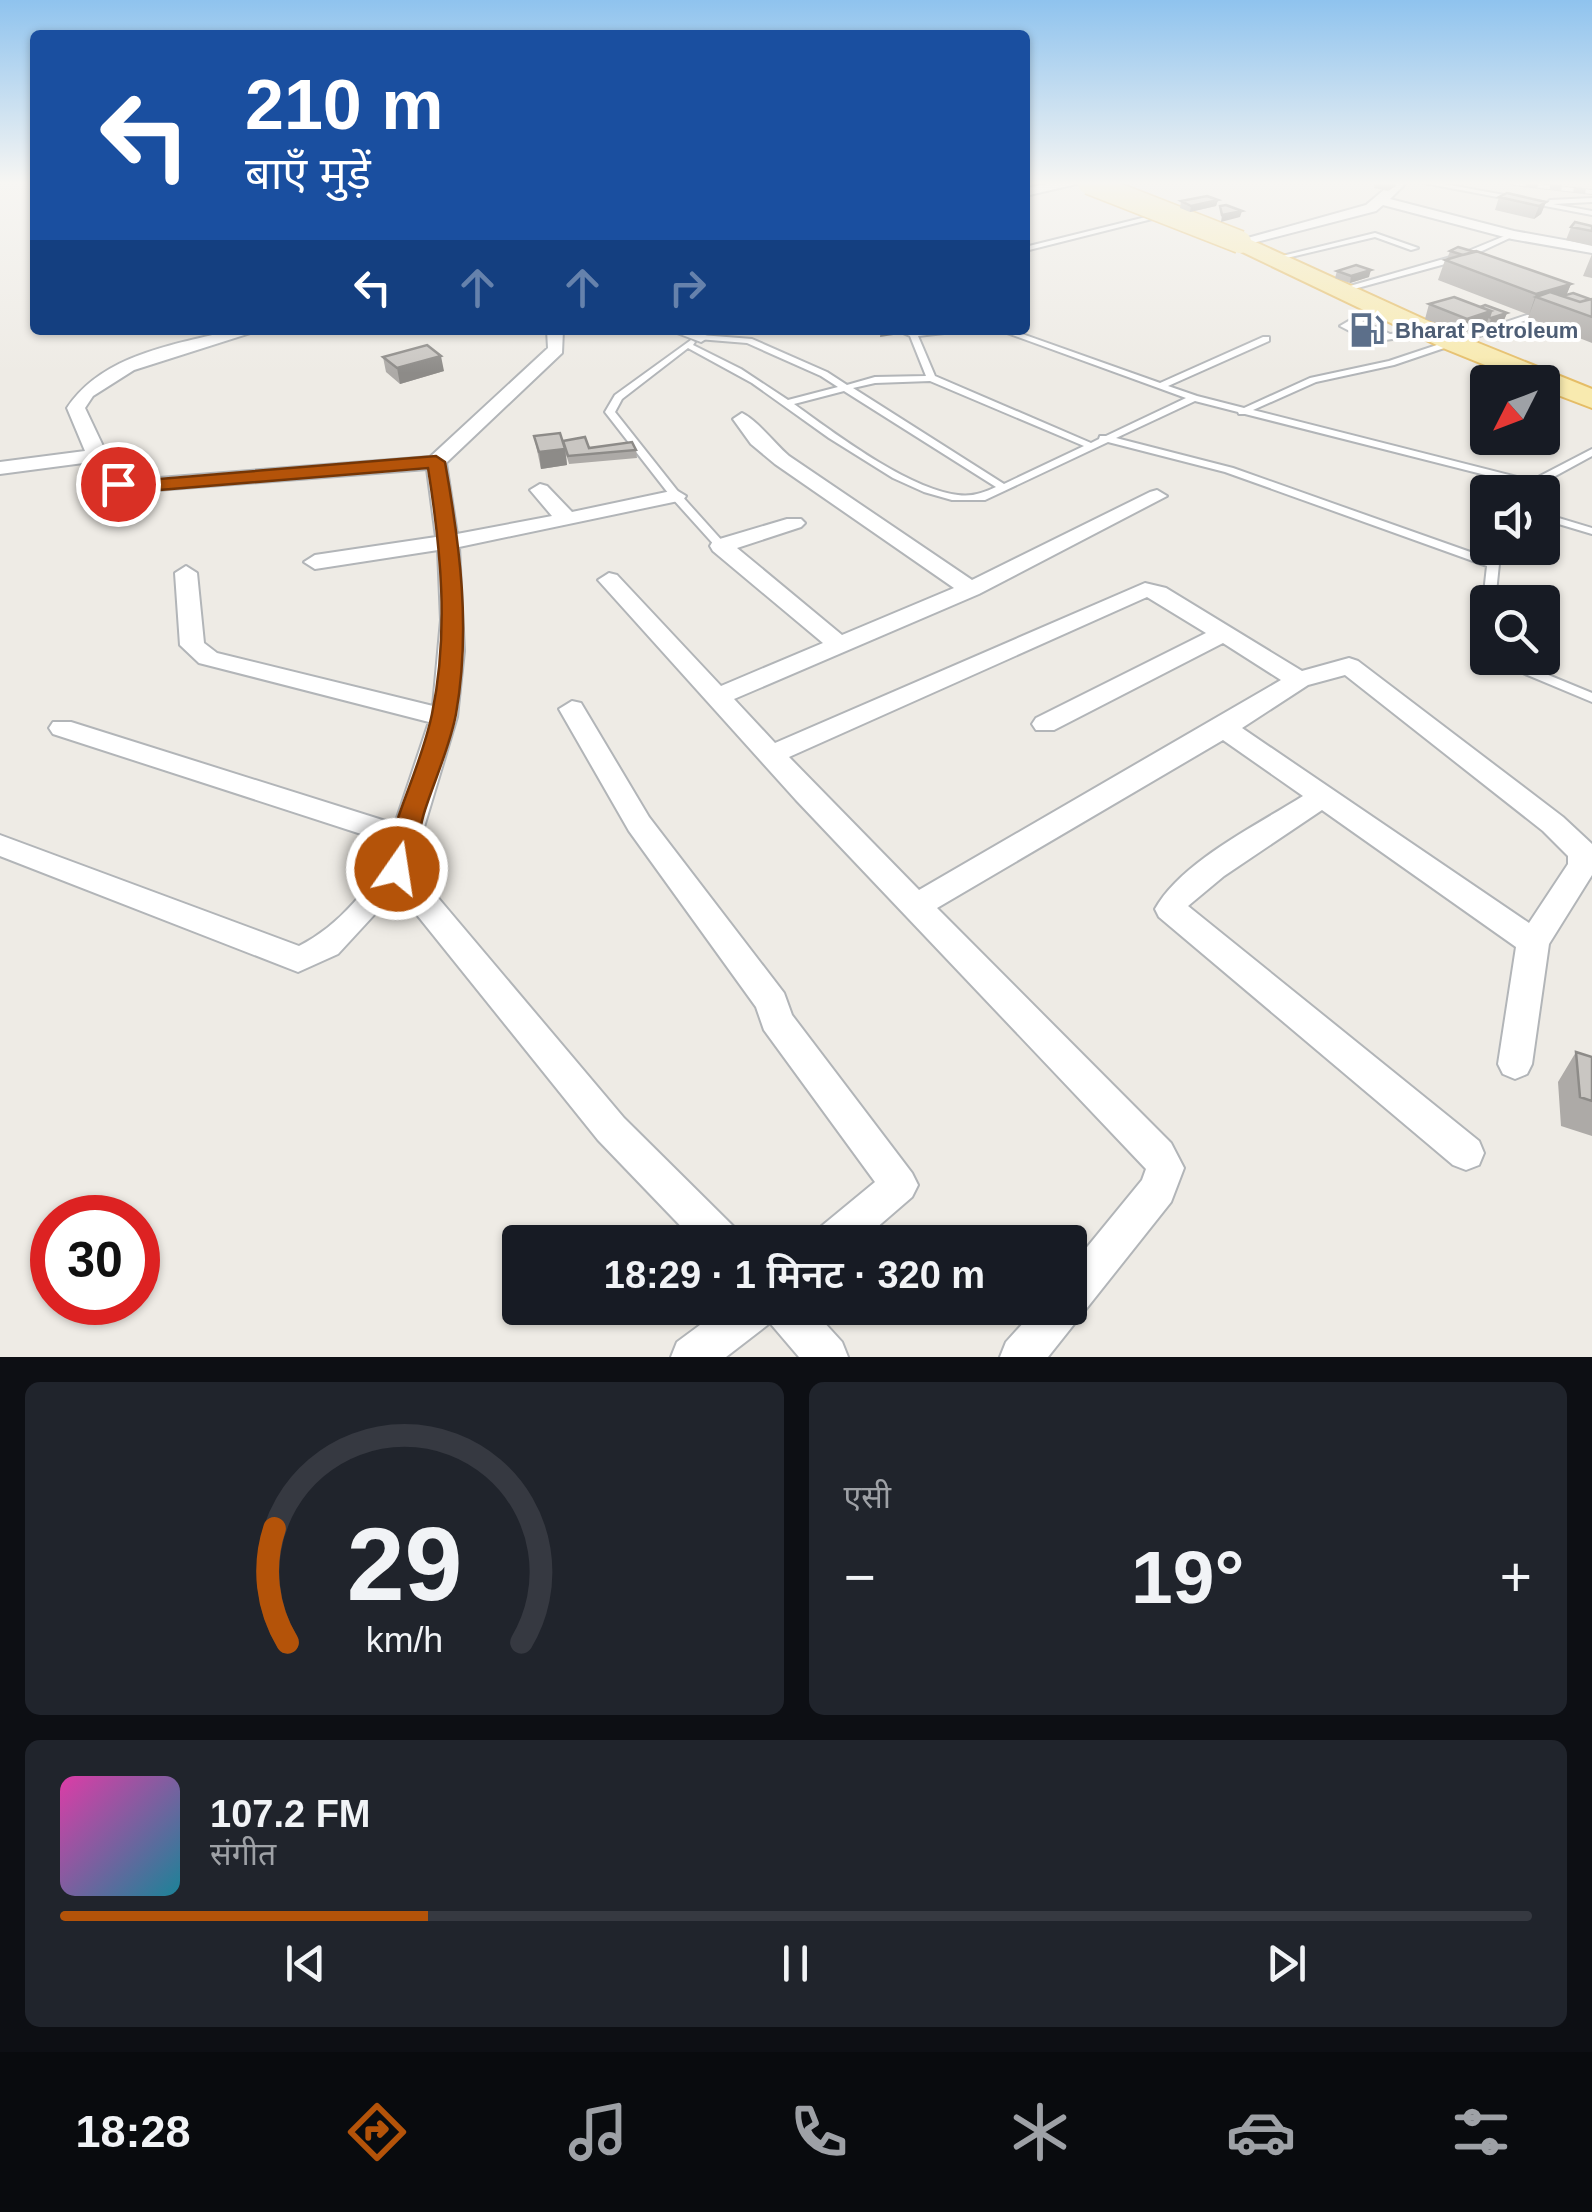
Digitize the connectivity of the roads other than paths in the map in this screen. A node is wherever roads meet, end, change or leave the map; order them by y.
1 (1249, 246) edge
2 (1326, 246) edge
3 (1409, 246) edge
4 (1487, 246) edge
5 (1414, 248) dead end
6 (1274, 258) junction
7 (1418, 268) junction
8 (1442, 277) edge
9 (1340, 290) junction
10 (1527, 317) dead end
11 (1387, 324) junction
12 (235, 335) edge
13 (555, 335) edge
14 (695, 335) edge
15 (913, 335) edge
16 (1017, 335) edge
17 (1441, 336) junction
18 (1266, 339) dead end
19 (931, 378) junction
20 (848, 386) junction
21 (1160, 386) junction
22 (1194, 398) junction
23 (1592, 399) edge
24 (786, 403) junction
25 (1242, 412) junction
26 (742, 419) dead end
27 (1104, 438) junction
28 (1089, 446) junction
29 (1592, 452) edge
30 (99, 455) junction
31 (436, 462) junction
32 (0, 468) edge
33 (1484, 475) edge
34 (1550, 475) edge
35 (1002, 487) junction
36 (540, 490) dead end
37 (676, 496) junction
38 (1157, 496) dead end
39 (568, 520) junction
40 (1560, 522) edge
41 (794, 523) dead end
42 (1592, 532) edge
43 (450, 542) junction
44 (721, 546) junction
45 (1470, 556) edge
46 (315, 562) dead end
47 (186, 573) dead end
48 (609, 580) dead end
49 (971, 589) junction
50 (1225, 633) junction
51 (842, 647) junction
52 (1538, 675) edge
53 (1299, 680) junction
54 (720, 696) junction
55 (1592, 698) edge
56 (572, 709) dead end
57 (444, 716) junction
58 (1045, 724) dead end
59 (62, 728) dead end
60 (1224, 728) junction
61 (770, 755) junction
62 (1322, 798) junction
63 (403, 837) junction
64 (0, 845) edge
65 (397, 869) junction
66 (915, 907) junction
67 (1534, 942) junction
68 (1515, 1064) dead end
69 (1466, 1153) dead end
70 (705, 1225) edge
71 (852, 1225) edge
72 (1087, 1278) edge
73 (734, 1325) edge
74 (799, 1325) edge
75 (1048, 1325) edge
76 (692, 1357) edge
77 (827, 1357) edge
78 (1021, 1357) edge

1 - 6 main road
2 - 6 lane
3 - 5 lane
4 - 7 lane
6 - 9 main road
7 - 8 lane
7 - 9 lane
9 - 11 main road
10 - 17 lane
11 - 11 lane
11 - 17 main road
12 - 30 street
13 - 31 street
14 - 20 lane
14 - 24 lane
14 - 37 lane
15 - 19 lane
16 - 21 lane
17 - 23 main road
17 - 25 lane
18 - 21 lane
19 - 20 lane
19 - 28 lane
20 - 24 lane
20 - 35 lane
21 - 22 lane
22 - 25 lane
22 - 27 lane
24 - 35 lane
25 - 33 lane
26 - 49 street
27 - 28 lane
27 - 45 lane
28 - 35 lane
29 - 34 lane
30 - 31 street
30 - 32 street
31 - 43 street
36 - 39 street
37 - 39 street
37 - 44 lane
38 - 49 street
39 - 43 street
40 - 42 lane
41 - 44 street
43 - 46 street
43 - 57 street
44 - 51 street
47 - 57 street
48 - 54 street
49 - 51 street
50 - 53 street
50 - 58 street
50 - 61 street
51 - 54 street
52 - 55 lane
53 - 60 street
53 - 67 street
54 - 61 street
56 - 71 street
57 - 63 street
59 - 63 street
60 - 62 street
60 - 66 street
61 - 66 street
62 - 67 street
62 - 69 street
63 - 65 street
64 - 65 street
65 - 70 street
66 - 72 street
67 - 68 street
73 - 76 street
74 - 77 street
75 - 78 street

